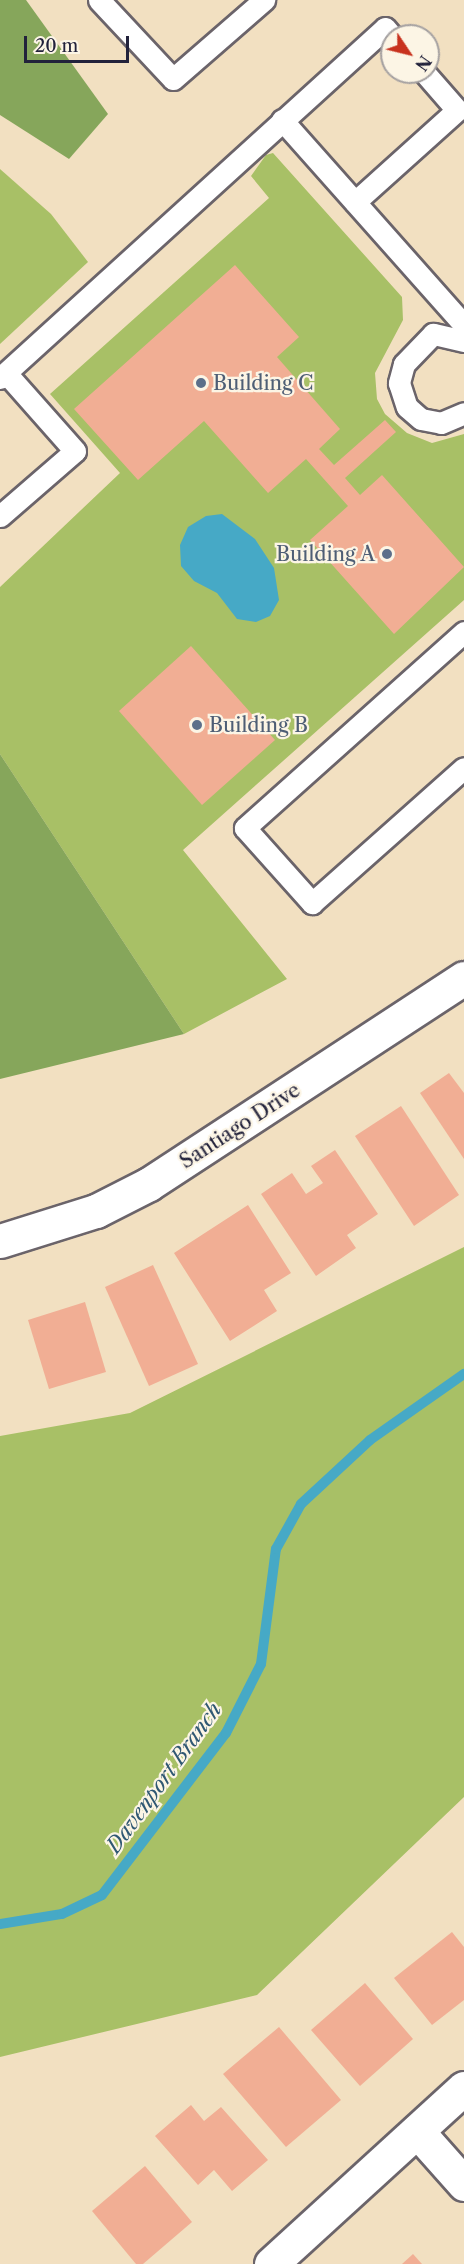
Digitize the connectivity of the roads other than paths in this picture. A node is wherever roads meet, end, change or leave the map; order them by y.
1 (99, 0) edge
2 (259, 2) edge
3 (380, 32) edge
4 (434, 84) edge
5 (282, 120) junction
6 (355, 202) junction
7 (464, 325) edge
8 (464, 341) edge
9 (3, 375) edge
10 (464, 413) edge
11 (0, 516) edge
12 (464, 632) edge
13 (464, 768) edge
14 (464, 978) edge
15 (0, 1241) edge
16 (464, 2088) edge
17 (417, 2131) junction
18 (464, 2184) edge
19 (271, 2264) edge

1 - 2 lane
3 - 5 lane
4 - 6 lane
5 - 6 lane
5 - 9 lane
6 - 7 lane
8 - 10 lane
9 - 11 lane
12 - 13 lane
14 - 15 street, Santiago Drive
16 - 17 street
17 - 18 street
17 - 19 street

